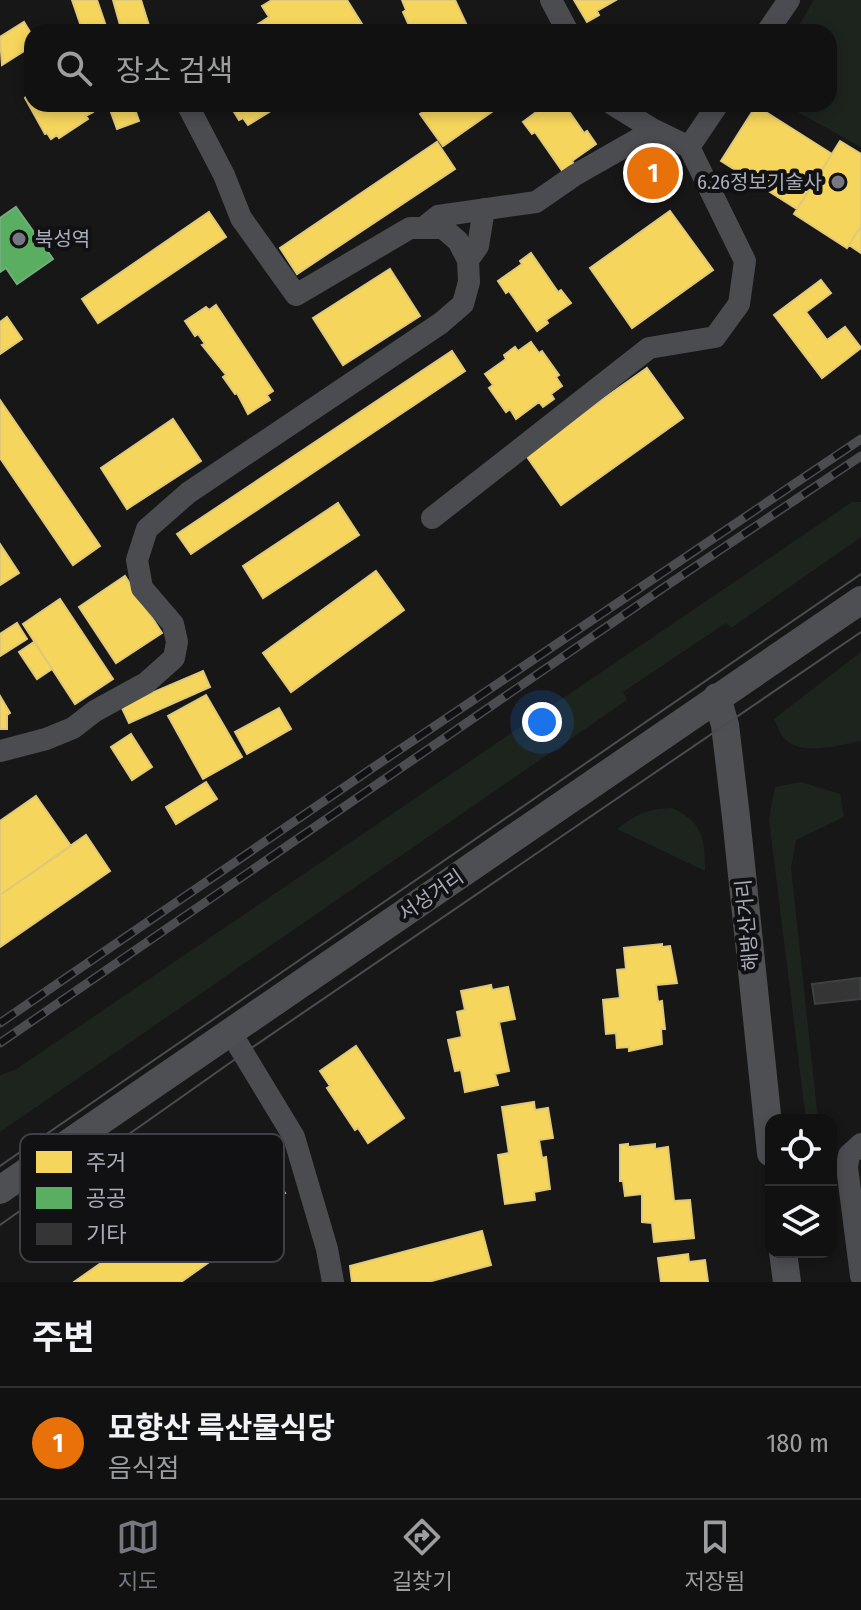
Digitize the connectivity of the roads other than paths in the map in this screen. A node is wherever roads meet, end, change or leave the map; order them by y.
1 (551, 0) edge
2 (784, 2) edge
3 (564, 24) edge
4 (772, 24) edge
5 (191, 112) edge
6 (625, 112) edge
7 (713, 112) edge
8 (654, 130) junction
9 (689, 147) junction
10 (484, 209) junction
11 (422, 228) junction
12 (468, 260) junction
13 (432, 518) dead end
14 (861, 600) edge
15 (717, 697) junction
16 (0, 751) edge
17 (231, 1033) junction
18 (767, 1114) edge
19 (82, 1134) edge
20 (861, 1144) edge
21 (20, 1176) edge
22 (0, 1190) edge
23 (784, 1258) edge
24 (861, 1276) edge
25 (333, 1282) edge
26 (787, 1282) edge

1 - 3 street
2 - 4 street
5 - 11 street
6 - 8 street
7 - 9 street
8 - 9 street
8 - 10 street
9 - 13 street
10 - 11 street
10 - 12 street
11 - 12 street
12 - 16 street
14 - 15 main road, 서성거리
15 - 17 main road, 서성거리
15 - 18 main road, 해방산거리
17 - 19 main road, 서성거리
17 - 25 street
20 - 24 street
21 - 22 main road, 서성거리
23 - 26 main road

